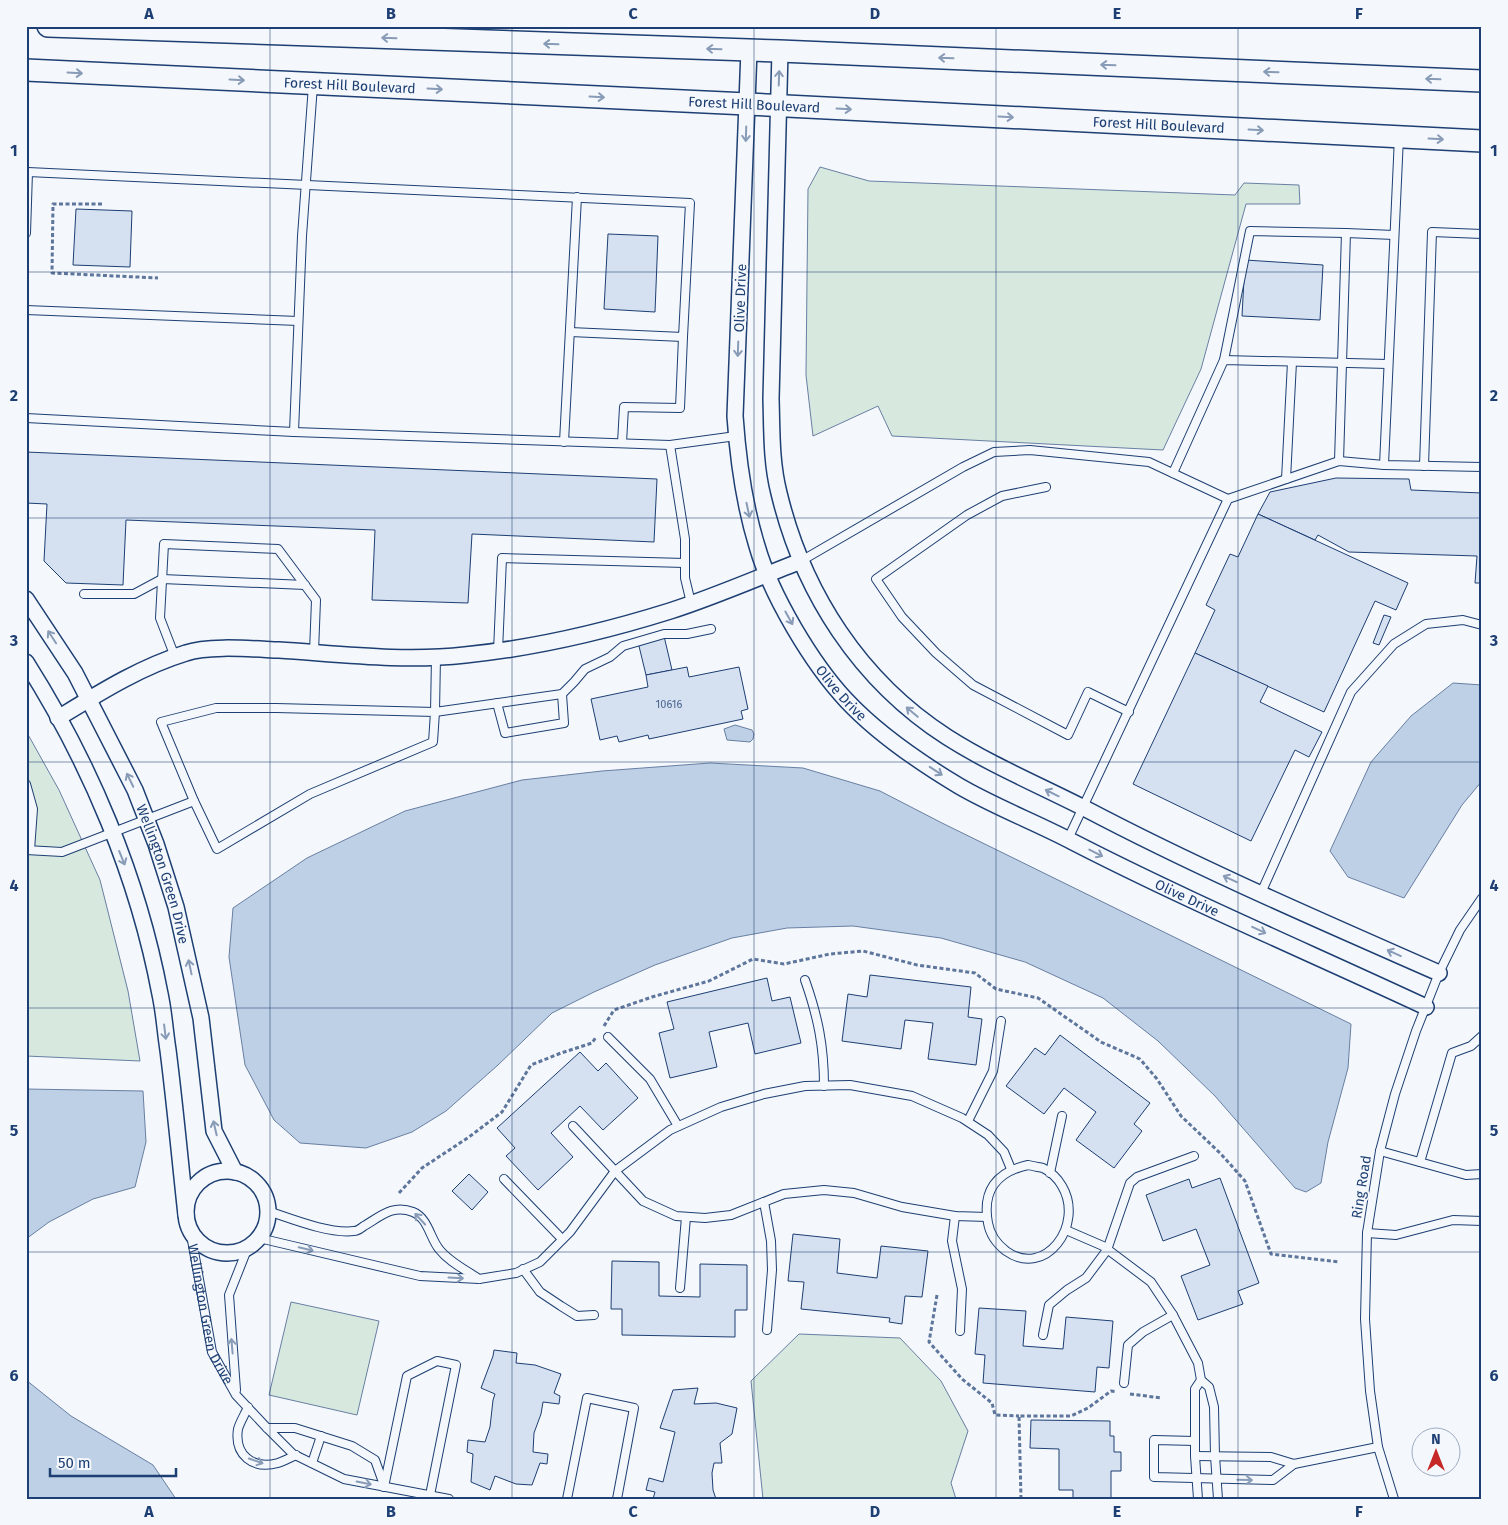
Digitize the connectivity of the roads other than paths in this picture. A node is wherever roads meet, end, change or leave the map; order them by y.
1 (48, 26) edge
2 (748, 50) junction
3 (780, 51) junction
4 (26, 70) edge
5 (1482, 80) edge
6 (313, 84) junction
7 (747, 104) junction
8 (778, 105) junction
9 (1399, 137) junction
10 (1482, 141) edge
11 (306, 186) junction
12 (577, 197) junction
13 (26, 233) edge
14 (1346, 233) junction
15 (1482, 234) edge
16 (1394, 235) junction
17 (26, 310) edge
18 (298, 321) junction
19 (570, 332) junction
20 (683, 337) junction
21 (1224, 360) junction
22 (1292, 362) junction
23 (1342, 363) junction
24 (1388, 364) junction
25 (26, 418) edge
26 (294, 432) junction
27 (736, 436) junction
28 (564, 442) junction
29 (622, 443) junction
30 (670, 445) junction
31 (1338, 461) junction
32 (1384, 465) junction
33 (1424, 466) junction
34 (1482, 467) edge
35 (1173, 473) junction
36 (1286, 479) junction
37 (1046, 487) dead end
38 (1228, 499) junction
39 (801, 561) junction
40 (685, 562) junction
41 (768, 574) junction
42 (162, 579) junction
43 (305, 585) junction
44 (84, 594) dead end
45 (26, 599) edge
46 (691, 603) junction
47 (1482, 625) edge
48 (711, 629) dead end
49 (498, 651) junction
50 (314, 652) junction
51 (175, 657) junction
52 (436, 657) junction
53 (26, 662) edge
54 (562, 694) junction
55 (89, 700) junction
56 (497, 703) junction
57 (434, 712) junction
58 (1129, 712) junction
59 (58, 718) junction
60 (26, 784) edge
61 (194, 801) junction
62 (1084, 808) junction
63 (146, 819) junction
64 (112, 833) junction
65 (1068, 839) junction
66 (28, 850) edge
67 (1261, 893) junction
68 (1482, 898) edge
69 (1439, 973) junction
70 (805, 980) dead end
71 (1426, 1007) junction
72 (1001, 1021) dead end
73 (1482, 1036) edge
74 (608, 1037) dead end
75 (824, 1086) junction
76 (1062, 1116) dead end
77 (968, 1121) junction
78 (573, 1126) dead end
79 (678, 1126) junction
80 (1380, 1151) junction
81 (1194, 1156) dead end
82 (1420, 1162) junction
83 (1012, 1169) junction
84 (616, 1171) junction
85 (235, 1172) junction
86 (1050, 1173) junction
87 (1482, 1174) edge
88 (504, 1180) dead end
89 (764, 1202) junction
90 (268, 1211) junction
91 (955, 1216) junction
92 (686, 1217) junction
93 (987, 1217) junction
94 (1482, 1221) edge
95 (188, 1222) junction
96 (1066, 1230) junction
97 (1367, 1233) junction
98 (562, 1239) junction
99 (253, 1243) junction
100 (1107, 1250) junction
101 (524, 1269) junction
102 (479, 1279) junction
103 (680, 1288) dead end
104 (594, 1315) dead end
105 (1173, 1315) junction
106 (767, 1330) dead end
107 (960, 1331) dead end
108 (1043, 1335) dead end
109 (1201, 1380) junction
110 (1124, 1382) dead end
111 (236, 1395) junction
112 (248, 1407) junction
113 (267, 1428) junction
114 (321, 1436) junction
115 (1195, 1441) junction
116 (1378, 1447) junction
117 (296, 1455) junction
118 (1195, 1456) junction
119 (1215, 1456) junction
120 (312, 1463) junction
121 (1294, 1464) junction
122 (1196, 1479) junction
123 (1216, 1479) junction
124 (384, 1487) junction
125 (430, 1495) junction
126 (449, 1499) edge
127 (567, 1499) edge
128 (617, 1499) edge
129 (1198, 1499) edge
130 (1218, 1499) edge
131 (1394, 1499) edge

2 -> 1 main road
2 - 3 main road
2 - 7 street, Olive Drive
5 -> 3 main road
8 -> 3 street
4 -> 6 main road, Forest Hill Boulevard
6 -> 7 main road, Forest Hill Boulevard
6 - 11 lane
7 - 8 main road, Forest Hill Boulevard
7 -> 27 street, Olive Drive
8 -> 9 main road, Forest Hill Boulevard
8 - 39 street
9 -> 10 main road, Forest Hill Boulevard
9 - 16 lane
11 - 12 lane
11 - 13 lane
11 - 18 lane
12 - 19 lane
12 - 20 lane
14 - 16 lane
14 - 21 lane
14 - 23 lane
15 - 33 lane
16 - 24 lane
17 - 18 lane
18 - 26 lane
19 - 20 lane
19 - 28 lane
20 - 29 lane
21 - 22 lane
21 - 35 lane
22 - 23 lane
22 - 36 lane
23 - 24 lane
23 - 31 lane
24 - 32 lane
25 - 26 lane
26 - 28 lane
27 - 30 lane
27 -> 41 street, Olive Drive
28 - 29 lane
29 - 30 lane
30 - 40 lane
31 - 32 lane
31 - 36 lane
32 - 33 lane
33 - 34 lane
35 - 38 lane
35 - 39 lane
36 - 38 lane
37 - 58 lane
38 - 58 lane
39 - 41 street
62 -> 39 street
40 - 46 lane
40 - 49 lane
41 - 46 street
41 -> 65 street, Olive Drive
42 - 43 lane
42 - 43 lane
42 - 44 lane
42 - 51 lane
43 - 50 lane
55 -> 45 street, Wellington Green Drive
46 - 49 street
47 - 67 lane
48 - 54 lane
49 - 52 street
50 - 51 street
50 - 52 street
51 - 55 street
52 - 57 lane
53 - 59 street, Wellington Green Drive
54 - 56 lane
54 - 56 lane
55 - 59 street
63 -> 55 street, Wellington Green Drive
56 - 57 lane
57 - 61 lane
57 - 61 lane
58 - 62 lane
59 - 64 street, Wellington Green Drive
60 - 66 lane
61 - 63 lane
62 - 65 lane
67 -> 62 street
63 - 64 lane
85 -> 63 street, Wellington Green Drive
64 - 66 lane
64 -> 95 street, Wellington Green Drive
65 -> 71 street, Olive Drive
69 -> 67 street
68 - 69 lane, Ring Road
69 - 71 lane, Ring Road
70 - 75 lane
71 - 80 lane, Ring Road
72 - 77 lane
73 - 82 lane
74 - 79 lane
75 - 77 lane
75 - 79 lane
76 - 86 lane
77 - 83 lane
78 - 84 lane
79 - 84 lane
80 - 82 lane
80 - 97 lane, Ring Road
81 - 100 lane
82 - 87 lane
83 - 86 lane
83 - 93 lane
84 - 92 lane
84 - 98 lane
85 - 90 street
85 - 95 street
86 - 96 lane
88 - 98 lane
89 - 91 lane
89 - 92 lane
89 - 106 lane
90 - 99 street
102 -> 90 lane
91 - 93 lane
91 - 107 lane
92 - 103 lane
93 - 96 lane
94 - 97 lane
95 - 99 street
95 - 111 lane, Wellington Green Drive
96 - 100 lane
97 - 116 lane, Ring Road
98 - 101 lane
99 -> 102 lane
111 -> 99 lane, Wellington Green Drive
100 - 105 lane
100 - 108 lane
101 - 102 lane
101 - 104 lane
105 - 109 lane
105 - 110 lane
109 - 115 lane
109 - 119 lane
111 - 112 lane, Wellington Green Drive
112 - 113 lane, Wellington Green Drive
112 -> 117 lane
113 - 114 lane
113 - 117 lane, Wellington Green Drive
114 - 120 lane
114 - 124 lane
115 - 118 lane
115 - 122 lane
116 - 121 lane
116 - 131 lane, Ring Road
117 - 120 lane, Wellington Green Drive
118 - 119 lane
118 - 122 lane
119 - 121 lane
119 - 123 lane
120 -> 124 lane, Wellington Green Drive
123 -> 121 lane
122 - 123 lane
122 - 129 lane
123 - 130 lane
124 - 125 lane, Wellington Green Drive
124 - 125 lane
125 - 126 lane, Wellington Green Drive
127 - 128 lane

